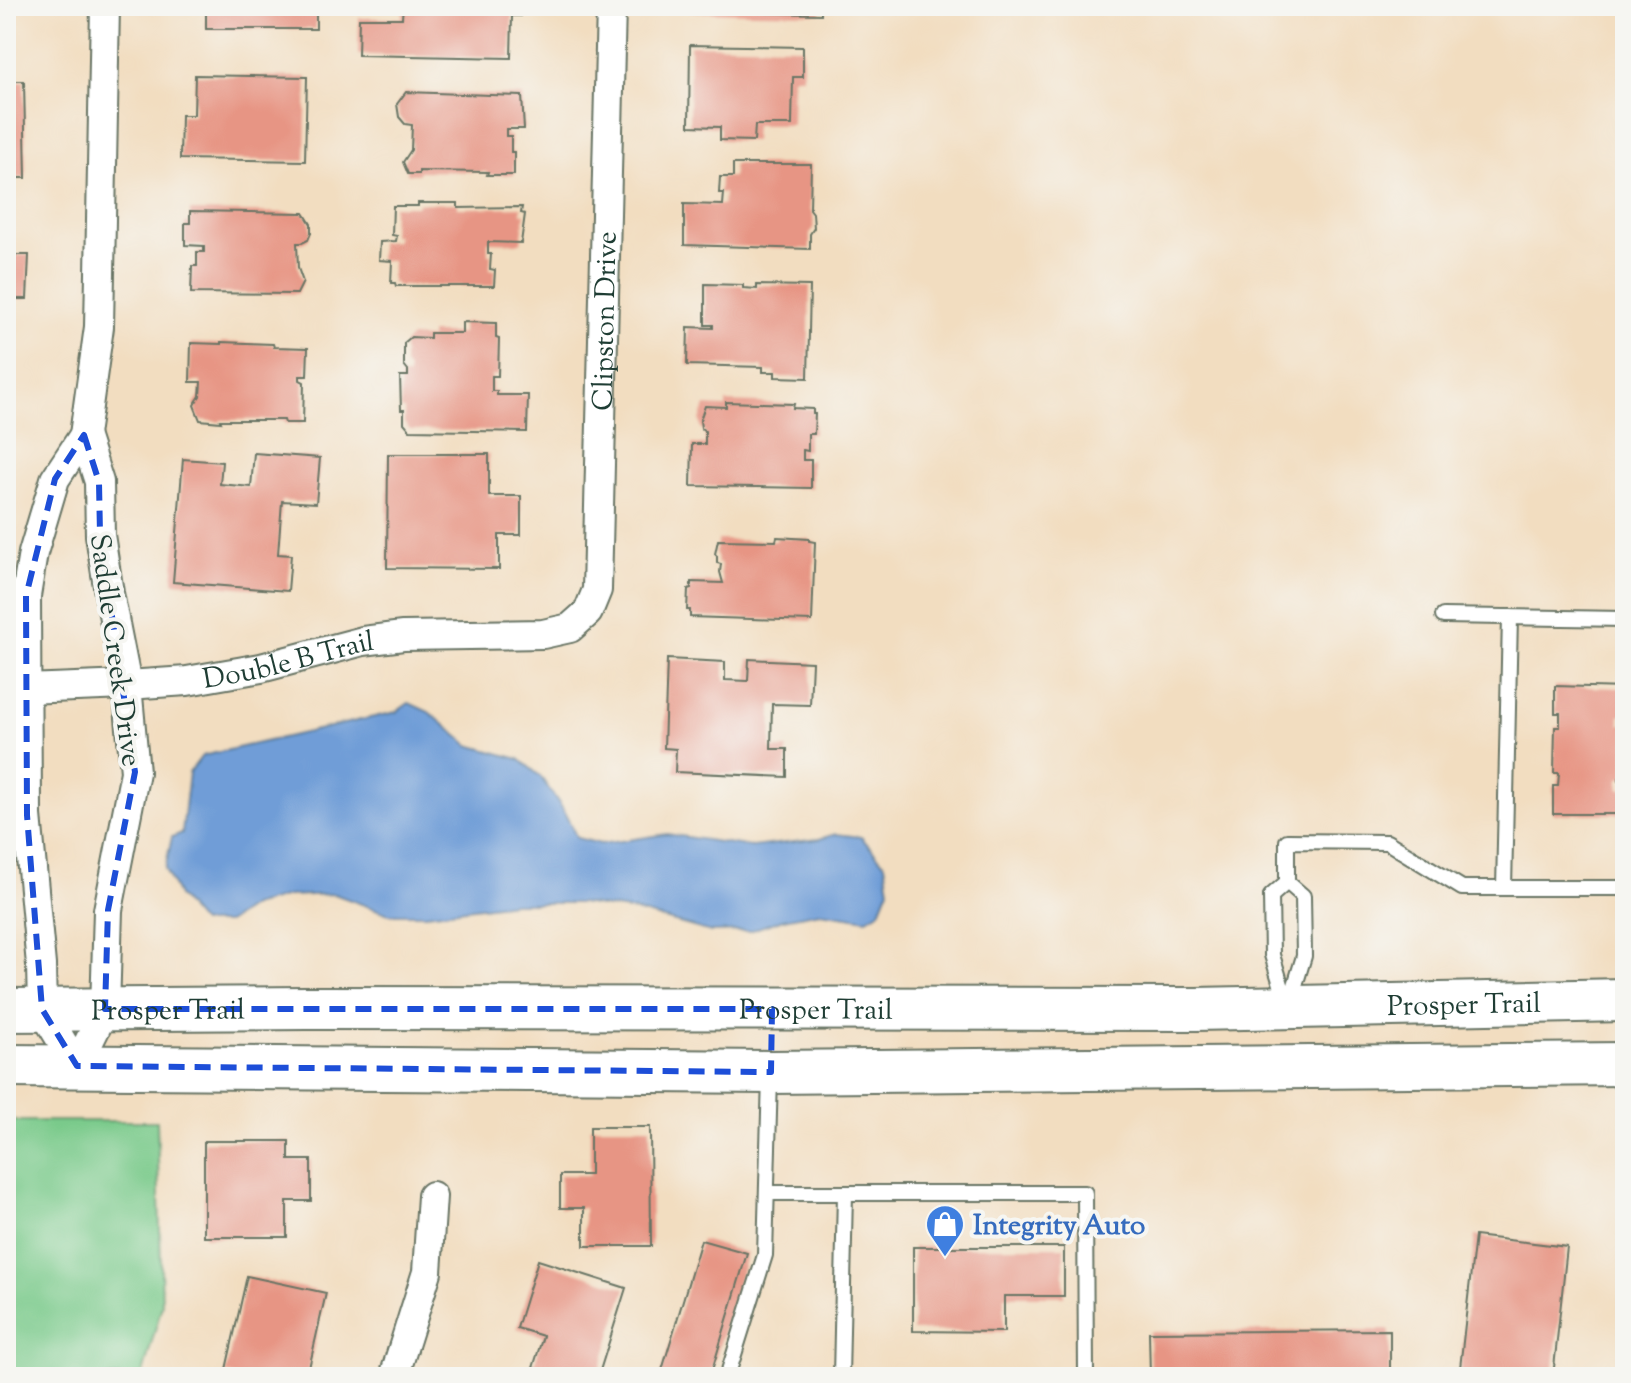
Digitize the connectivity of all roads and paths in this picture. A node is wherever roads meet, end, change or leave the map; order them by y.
1 (105, 6) edge
2 (611, 6) edge
3 (84, 435) junction
4 (1443, 616) dead end
5 (1510, 617) junction
6 (1625, 619) edge
7 (570, 628) joint
8 (127, 685) junction
9 (16, 688) edge
10 (1287, 882) junction
11 (1504, 888) junction
12 (1625, 888) edge
13 (1625, 1000) edge
14 (1288, 1008) junction
15 (105, 1009) junction
16 (772, 1009) junction
17 (24, 1010) edge
18 (1625, 1064) edge
19 (6, 1066) edge
20 (77, 1066) junction
21 (771, 1072) junction
22 (767, 1193) junction
23 (845, 1193) junction
24 (432, 1196) dead end
25 (394, 1377) edge
26 (727, 1377) edge
27 (841, 1377) edge
28 (1086, 1377) edge

1 - 3 street, Saddle Creek Drive
2 - 7 street, Clipston Drive
3 - 8 street, Saddle Creek Drive
3 - 9 street, Saddle Creek Drive
4 - 5 lane
5 - 6 lane
5 - 11 lane
7 - 8 street, Double B Trail
8 - 9 street, Double B Trail
8 - 15 street, Saddle Creek Drive
9 - 17 street, Saddle Creek Drive
10 - 11 lane
10 - 14 lane
10 - 14 lane
11 - 12 lane
13 - 14 main road, Prosper Trail
14 - 16 main road, Prosper Trail
15 - 16 main road, Prosper Trail
15 - 17 main road, Prosper Trail
15 - 20 street, Saddle Creek Drive
16 - 21 main road
17 - 20 street
18 - 21 main road, Prosper Trail
19 - 20 main road, Prosper Trail
20 - 21 main road, Prosper Trail
21 - 22 lane
22 - 23 lane
22 - 26 lane
23 - 27 lane
23 - 28 lane
24 - 25 street

